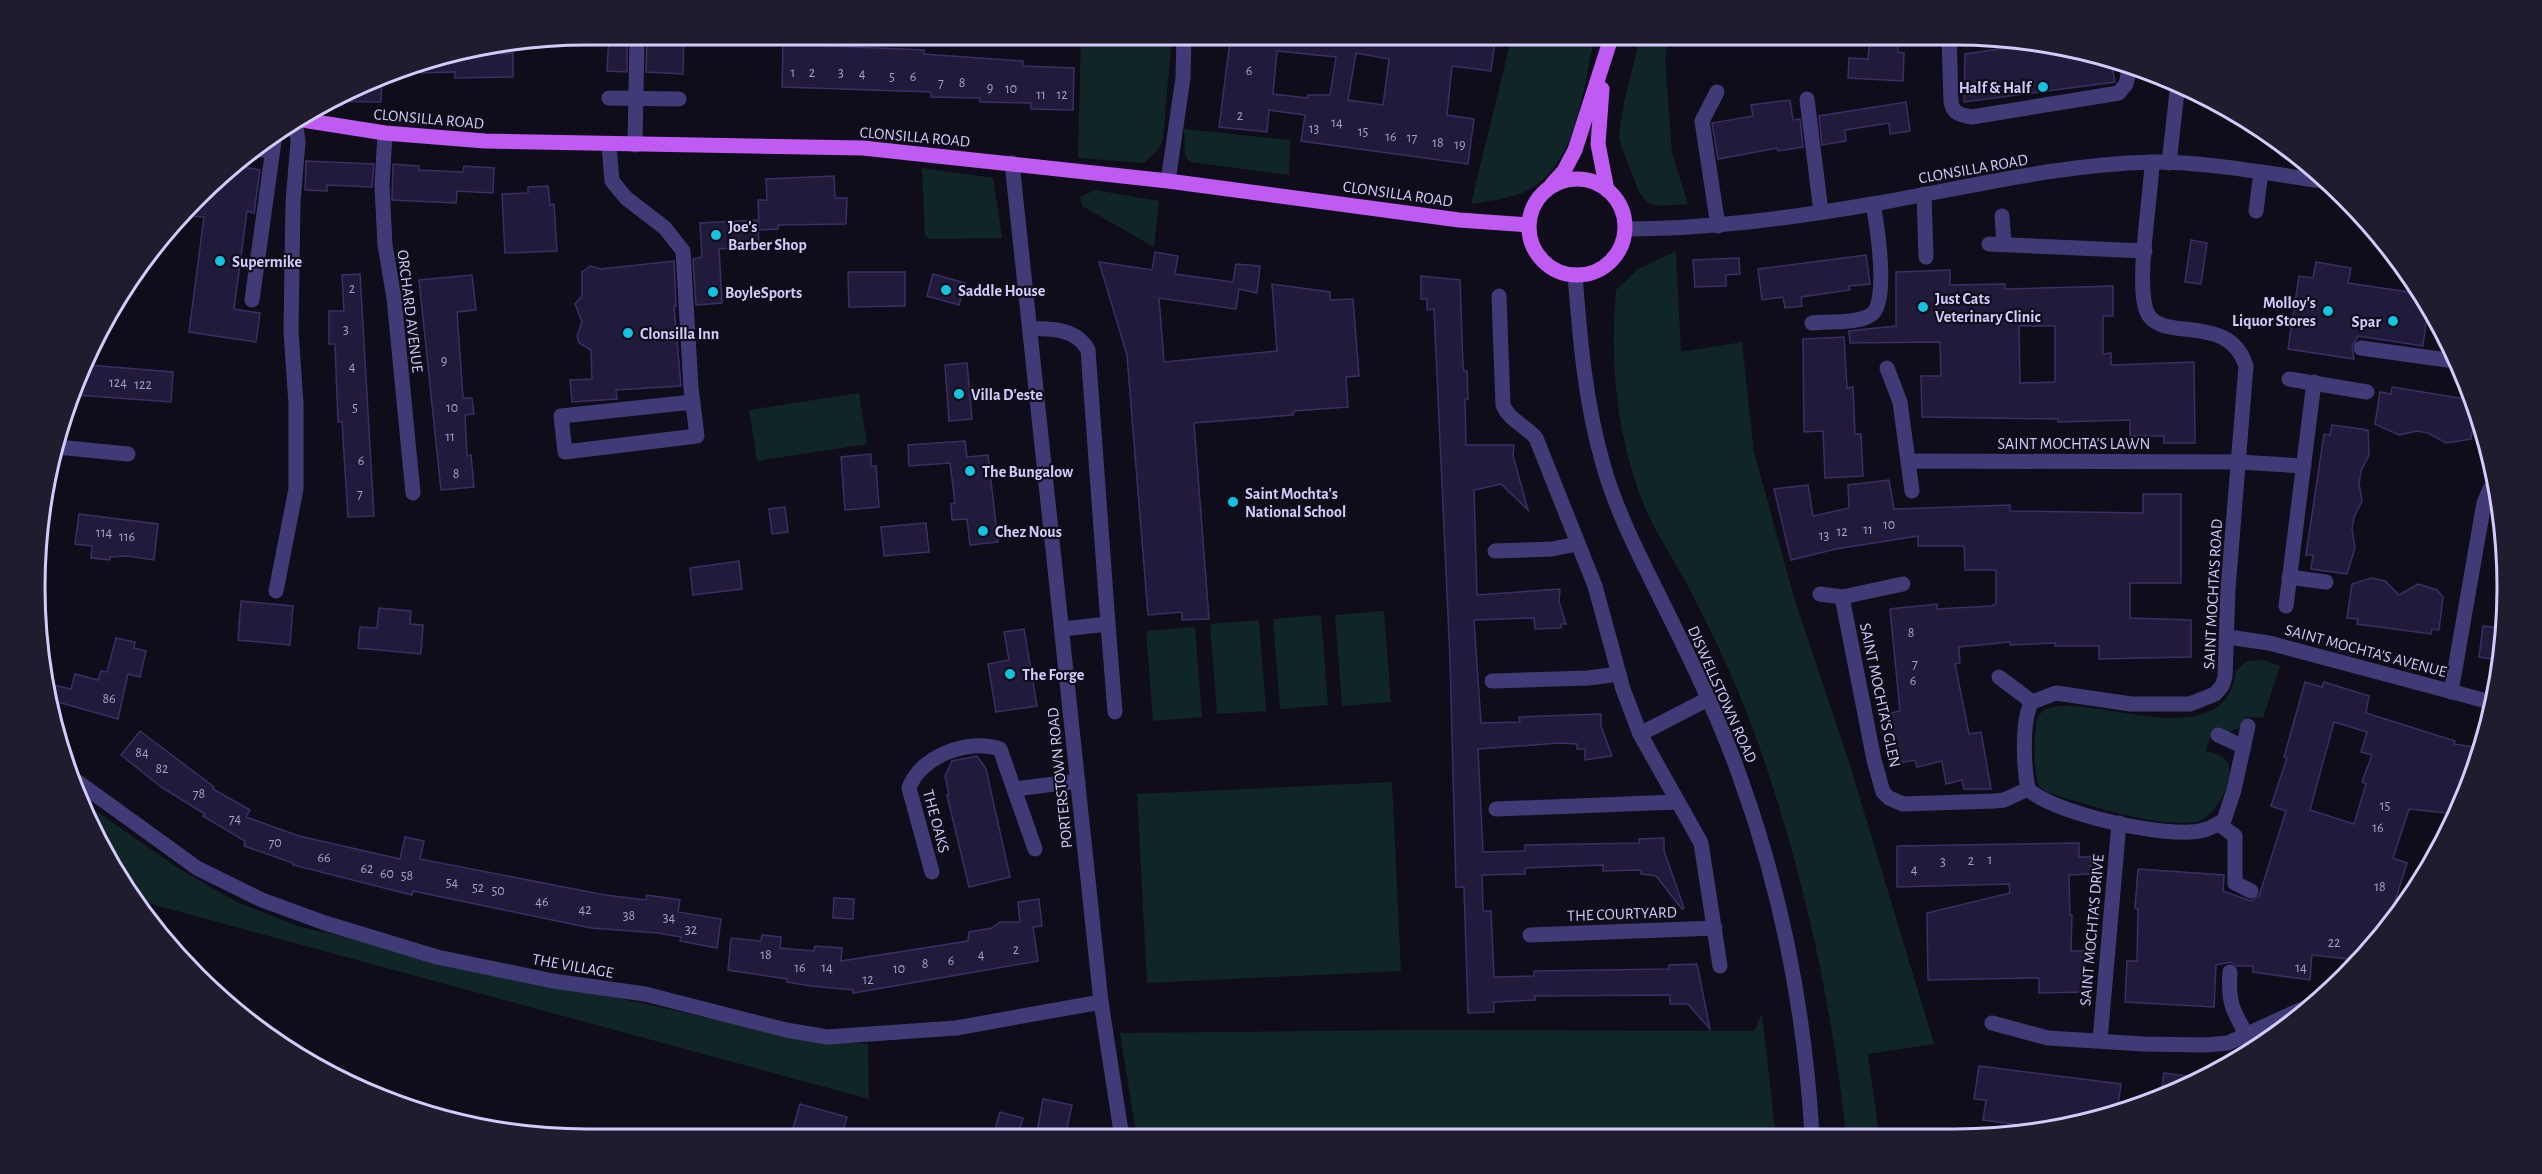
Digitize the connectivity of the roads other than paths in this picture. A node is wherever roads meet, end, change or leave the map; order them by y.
1 (637, 45) edge
2 (1184, 45) edge
3 (1609, 45) edge
4 (1948, 45) edge
5 (1604, 64) junction
6 (2128, 74) edge
7 (1717, 92) dead end
8 (2177, 93) edge
9 (609, 98) dead end
10 (636, 99) junction
11 (679, 99) dead end
12 (1807, 99) dead end
13 (310, 121) edge
14 (296, 130) edge
15 (385, 133) junction
16 (273, 145) edge
17 (609, 145) junction
18 (635, 145) junction
19 (266, 150) edge
20 (272, 151) junction
21 (2152, 162) junction
22 (1012, 163) junction
23 (2169, 163) junction
24 (2261, 172) junction
25 (2311, 179) edge
26 (1168, 181) junction
27 (1550, 186) junction
28 (1607, 190) junction
29 (1924, 194) junction
30 (1873, 204) junction
31 (2256, 211) dead end
32 (1821, 212) junction
33 (2002, 216) dead end
34 (1528, 225) junction
35 (1718, 226) junction
36 (1625, 229) junction
37 (2145, 251) junction
38 (1926, 257) dead end
39 (1575, 275) junction
40 (1499, 296) dead end
41 (252, 300) dead end
42 (1812, 323) dead end
43 (1031, 330) junction
44 (2361, 348) dead end
45 (2447, 360) edge
46 (1887, 368) dead end
47 (2289, 379) dead end
48 (2314, 382) junction
49 (2367, 392) dead end
50 (693, 402) junction
51 (63, 448) edge
52 (128, 454) dead end
53 (1909, 461) junction
54 (2239, 462) junction
55 (2304, 466) junction
56 (1912, 491) dead end
57 (2489, 492) edge
58 (413, 493) dead end
59 (1577, 544) junction
60 (1495, 551) dead end
61 (2289, 577) junction
62 (2326, 582) dead end
63 (1903, 584) dead end
64 (276, 591) dead end
65 (1820, 594) dead end
66 (1842, 597) junction
67 (2286, 606) dead end
68 (1108, 624) junction
69 (1062, 629) junction
70 (2228, 637) junction
71 (1619, 674) junction
72 (1999, 677) dead end
73 (1492, 681) dead end
74 (2451, 692) junction
75 (1708, 699) junction
76 (2485, 701) edge
77 (2032, 702) junction
78 (1115, 712) dead end
79 (2248, 726) dead end
80 (1640, 734) junction
81 (2218, 735) dead end
82 (2244, 747) junction
83 (1078, 781) junction
84 (83, 786) edge
85 (1015, 789) junction
86 (2028, 789) junction
87 (1677, 802) junction
88 (1496, 808) dead end
89 (2119, 823) junction
90 (2219, 824) junction
91 (1035, 849) dead end
92 (932, 872) dead end
93 (2251, 891) dead end
94 (1715, 928) junction
95 (1530, 935) dead end
96 (1720, 966) dead end
97 (2230, 972) dead end
98 (1101, 1002) junction
99 (2285, 1017) edge
100 (1992, 1023) dead end
101 (2247, 1035) junction
102 (2100, 1040) junction
103 (1121, 1129) edge
104 (1811, 1129) edge

1 - 10 street
2 - 26 street
3 - 5 main road
4 - 6 street
5 - 27 main road
5 - 28 main road
7 - 35 street
8 - 23 street
9 - 10 street
10 - 11 street
10 - 18 street
12 - 32 street
13 - 15 main road, CLONSILLA ROAD
14 - 64 street
15 - 17 main road, CLONSILLA ROAD
15 - 58 street, ORCHARD AVENUE
16 - 20 street
17 - 18 main road, CLONSILLA ROAD
17 - 50 street
18 - 22 main road, CLONSILLA ROAD
19 - 20 street
20 - 41 street
21 - 23 street, CLONSILLA ROAD
21 - 29 street, CLONSILLA ROAD
21 - 37 street, SAINT MOCHTA'S ROAD
22 - 26 main road, CLONSILLA ROAD
22 - 43 street, PORTERSTOWN ROAD
23 - 24 street, CLONSILLA ROAD
24 - 25 street, CLONSILLA ROAD
24 - 31 street
26 - 34 main road, CLONSILLA ROAD
27 - 28 main road
27 - 34 main road
28 - 36 main road
29 - 30 street, CLONSILLA ROAD
29 - 38 street
30 - 32 street, CLONSILLA ROAD
30 - 42 street
32 - 35 street, CLONSILLA ROAD
33 - 37 street
34 - 39 main road
35 - 36 street, CLONSILLA ROAD
36 - 39 main road
37 - 54 street, SAINT MOCHTA'S ROAD
39 - 75 street, DISWELLSTOWN ROAD
40 - 59 street
43 - 68 street
43 - 69 street, PORTERSTOWN ROAD
44 - 45 street
46 - 53 street
47 - 48 street
48 - 49 street
48 - 55 street
50 - 50 street
51 - 52 street
53 - 54 street, SAINT MOCHTA'S LAWN
53 - 56 street
54 - 55 street, SAINT MOCHTA'S LAWN
54 - 70 street, SAINT MOCHTA'S ROAD
55 - 61 street
57 - 74 street
59 - 60 street
59 - 71 street
61 - 62 street
61 - 67 street
63 - 66 street
65 - 66 street
66 - 86 street, SAINT MOCHTA'S GLEN
68 - 69 street
68 - 78 street
69 - 83 street, PORTERSTOWN ROAD
70 - 74 street, SAINT MOCHTA'S AVENUE
70 - 77 street, SAINT MOCHTA'S ROAD
71 - 73 street
71 - 80 street
72 - 77 street
74 - 76 street, SAINT MOCHTA'S AVENUE
75 - 80 street
75 - 104 street, DISWELLSTOWN ROAD
77 - 86 street
79 - 82 street
80 - 87 street
81 - 82 street
82 - 90 street
83 - 85 street
83 - 98 street, PORTERSTOWN ROAD
84 - 98 street, THE VILLAGE
85 - 91 street, THE OAKS
85 - 92 street, THE OAKS
86 - 89 street
87 - 88 street
87 - 94 street
89 - 90 street
89 - 102 street, SAINT MOCHTA'S DRIVE
90 - 93 street
94 - 95 street, THE COURTYARD
94 - 96 street
97 - 101 street
98 - 103 street, PORTERSTOWN ROAD
99 - 101 street
100 - 102 street
101 - 102 street

